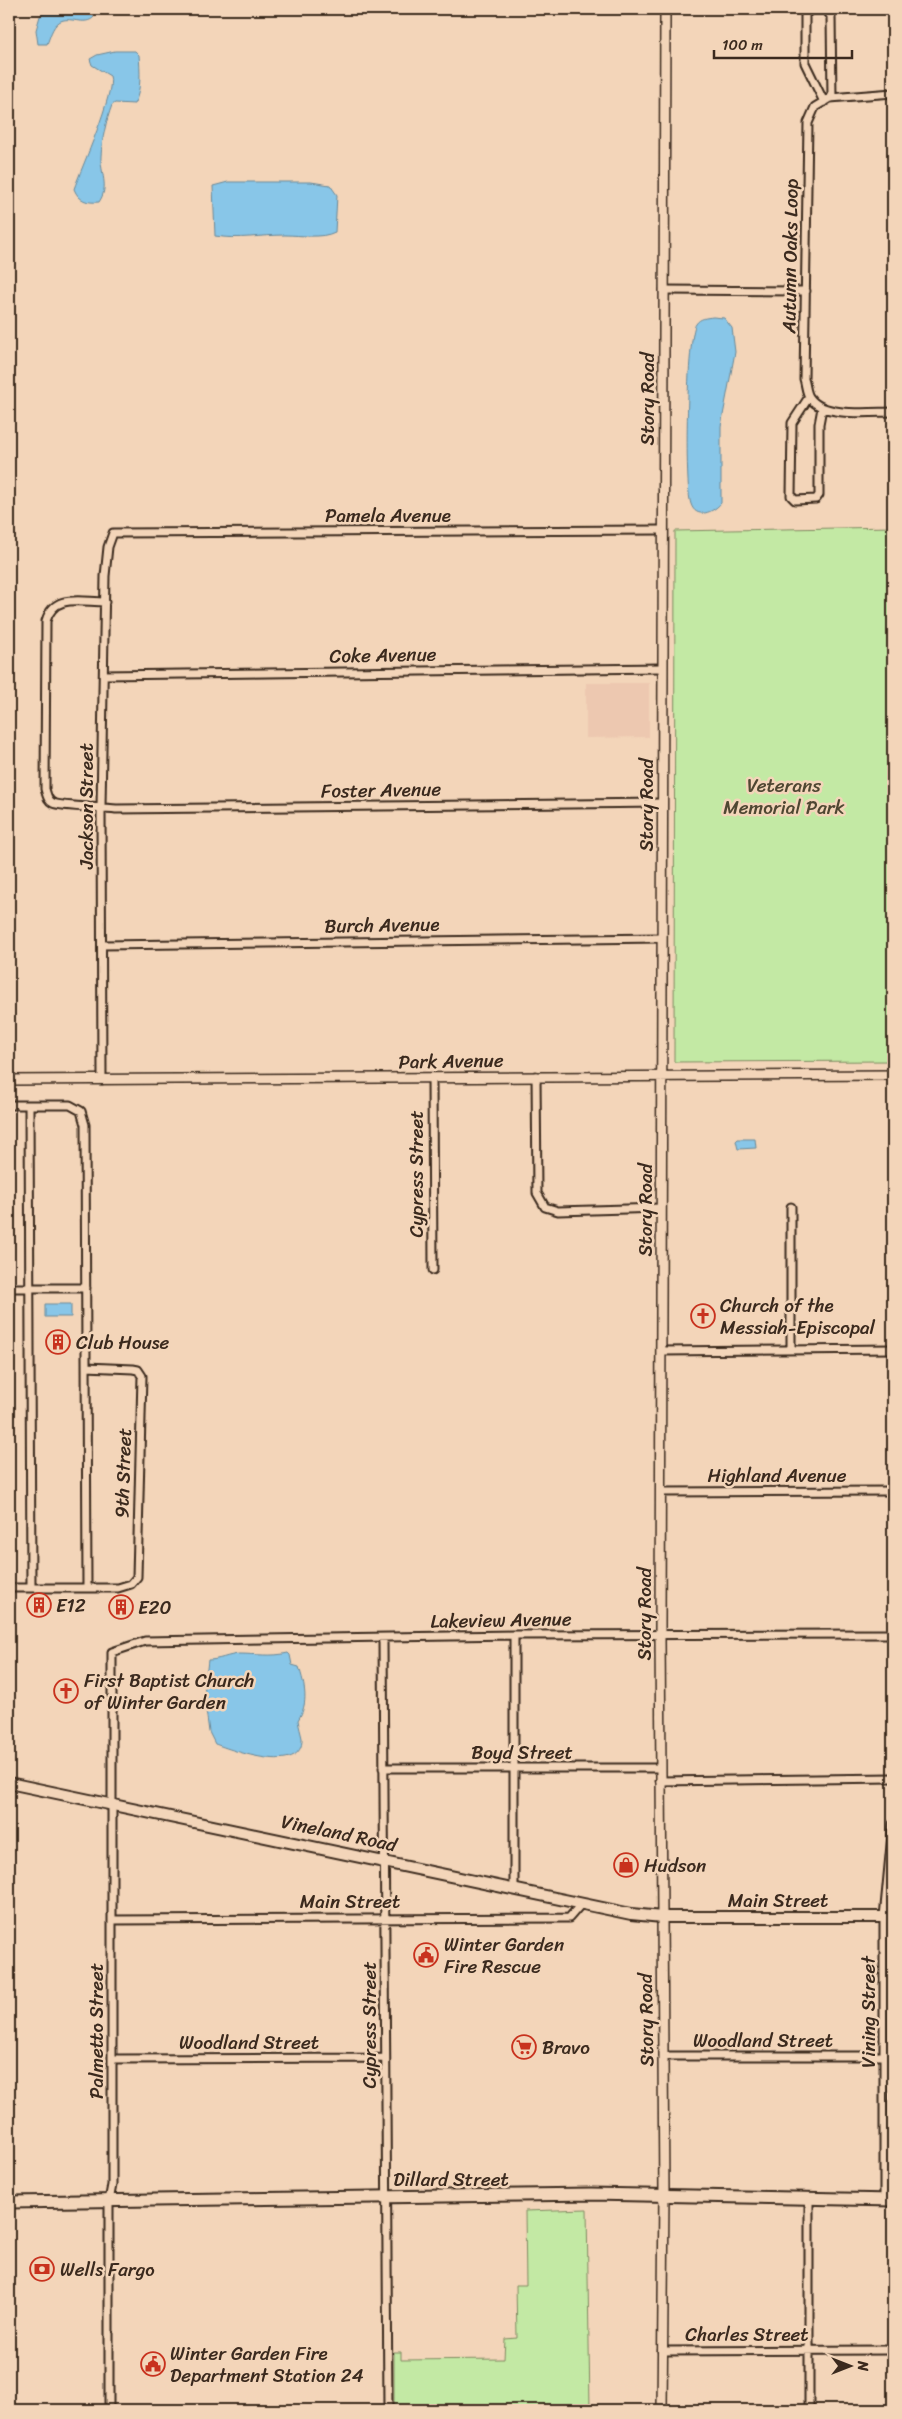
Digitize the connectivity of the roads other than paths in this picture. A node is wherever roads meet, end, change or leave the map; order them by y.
1 (665, 9) edge
2 (893, 93) edge
3 (832, 98) junction
4 (824, 102) junction
5 (664, 290) junction
6 (806, 291) junction
7 (809, 398) junction
8 (822, 408) junction
9 (893, 412) edge
10 (662, 530) junction
11 (113, 533) joint
12 (104, 602) junction
13 (662, 668) junction
14 (104, 675) junction
15 (662, 803) junction
16 (102, 807) junction
17 (662, 938) junction
18 (102, 945) junction
19 (893, 1075) edge
20 (536, 1076) junction
21 (661, 1076) junction
22 (432, 1078) junction
23 (9, 1080) edge
24 (102, 1080) junction
25 (9, 1105) edge
26 (29, 1106) junction
27 (791, 1207) dead end
28 (661, 1208) junction
29 (433, 1270) dead end
30 (9, 1288) edge
31 (30, 1288) junction
32 (86, 1288) junction
33 (893, 1349) edge
34 (791, 1350) junction
35 (661, 1351) junction
36 (86, 1367) junction
37 (893, 1491) edge
38 (661, 1492) junction
39 (9, 1588) edge
40 (30, 1588) junction
41 (87, 1588) junction
42 (893, 1634) edge
43 (514, 1635) junction
44 (660, 1636) junction
45 (383, 1639) junction
46 (112, 1652) joint
47 (383, 1768) junction
48 (660, 1768) junction
49 (514, 1769) junction
50 (893, 1778) edge
51 (660, 1781) junction
52 (9, 1784) edge
53 (112, 1804) junction
54 (893, 1824) edge
55 (385, 1861) junction
56 (514, 1889) junction
57 (582, 1903) junction
58 (662, 1917) junction
59 (888, 1917) edge
60 (386, 1918) junction
61 (112, 1920) junction
62 (663, 2056) junction
63 (885, 2056) junction
64 (893, 2056) edge
65 (385, 2058) junction
66 (113, 2059) junction
67 (664, 2194) junction
68 (386, 2197) junction
69 (809, 2198) junction
70 (889, 2200) edge
71 (109, 2201) junction
72 (9, 2202) edge
73 (808, 2350) junction
74 (893, 2350) edge
75 (662, 2351) junction
76 (109, 2410) edge
77 (388, 2410) edge
78 (662, 2410) edge
79 (809, 2410) edge

1 - 5 street, Story Road
2 - 3 street, Autumn Oaks Loop
3 - 4 street, Autumn Oaks Loop
3 - 4 street
4 - 6 street, Autumn Oaks Loop
5 - 6 street
5 - 10 street, Story Road
6 - 7 street, Autumn Oaks Loop
7 - 8 street
7 - 8 street
8 - 9 street
10 - 11 street, Pamela Avenue
10 - 13 street, Story Road
11 - 12 street, Jackson Street
12 - 14 street, Jackson Street
12 - 16 street, Foster Avenue
13 - 14 street, Coke Avenue
13 - 15 street, Story Road
14 - 16 street, Jackson Street
15 - 16 street, Foster Avenue
15 - 17 street, Story Road
16 - 18 street, Jackson Street
17 - 18 street, Burch Avenue
17 - 21 street, Story Road
18 - 24 street, Jackson Street
19 - 21 street, Park Avenue
20 - 21 street, Park Avenue
20 - 22 street, Park Avenue
20 - 28 street
21 - 28 street, Story Road
22 - 24 street, Park Avenue
22 - 29 street, Cypress Street
23 - 24 street, Park Avenue
25 - 26 street
26 - 31 street
26 - 32 street
27 - 34 street
28 - 35 street, Story Road
30 - 31 street
31 - 32 street
31 - 40 street
32 - 36 street
33 - 34 street
34 - 35 street
35 - 38 street, Story Road
36 - 41 street
36 - 41 street, 9th Street
37 - 38 street, Highland Avenue
38 - 44 street, Story Road
39 - 40 street
40 - 41 street
42 - 44 street, Lakeview Avenue
43 - 44 street, Lakeview Avenue
43 - 45 street, Lakeview Avenue
43 - 49 street
44 - 48 street, Story Road
45 - 46 street, Lakeview Avenue
45 - 47 street, Cypress Street
46 - 53 street, Palmetto Street
47 - 49 street, Boyd Street
47 - 55 street, Cypress Street
48 - 49 street, Boyd Street
48 - 51 street, Story Road
49 - 56 street
50 - 51 street
51 - 58 street, Story Road
52 - 53 main road, Vineland Road
53 - 55 main road, Vineland Road
53 - 61 street, Palmetto Street
54 - 59 street, Vining Street
55 - 56 main road, Vineland Road
55 - 60 street, Cypress Street
56 - 57 main road, Vineland Road
57 - 58 main road, Vineland Road
57 - 60 street, Main Street
58 - 59 main road, Main Street
58 - 62 street, Story Road
59 - 63 street, Vining Street
60 - 61 street, Main Street
60 - 65 street, Cypress Street
61 - 66 street, Palmetto Street
62 - 63 street, Woodland Street
62 - 67 street, Story Road
63 - 64 street, Woodland Street
63 - 70 street, Vining Street
65 - 66 street, Woodland Street
65 - 68 street, Cypress Street
66 - 71 street, Palmetto Street
67 - 68 main road, Dillard Street
67 - 69 main road, Dillard Street
67 - 75 street, Story Road
68 - 71 main road, Dillard Street
68 - 77 street, Cypress Street
69 - 70 main road, Dillard Street
69 - 73 street
71 - 72 main road, Dillard Street
71 - 76 street, Palmetto Street
73 - 74 street, Charles Street
73 - 75 street, Charles Street
73 - 79 street
75 - 78 street, Story Road

